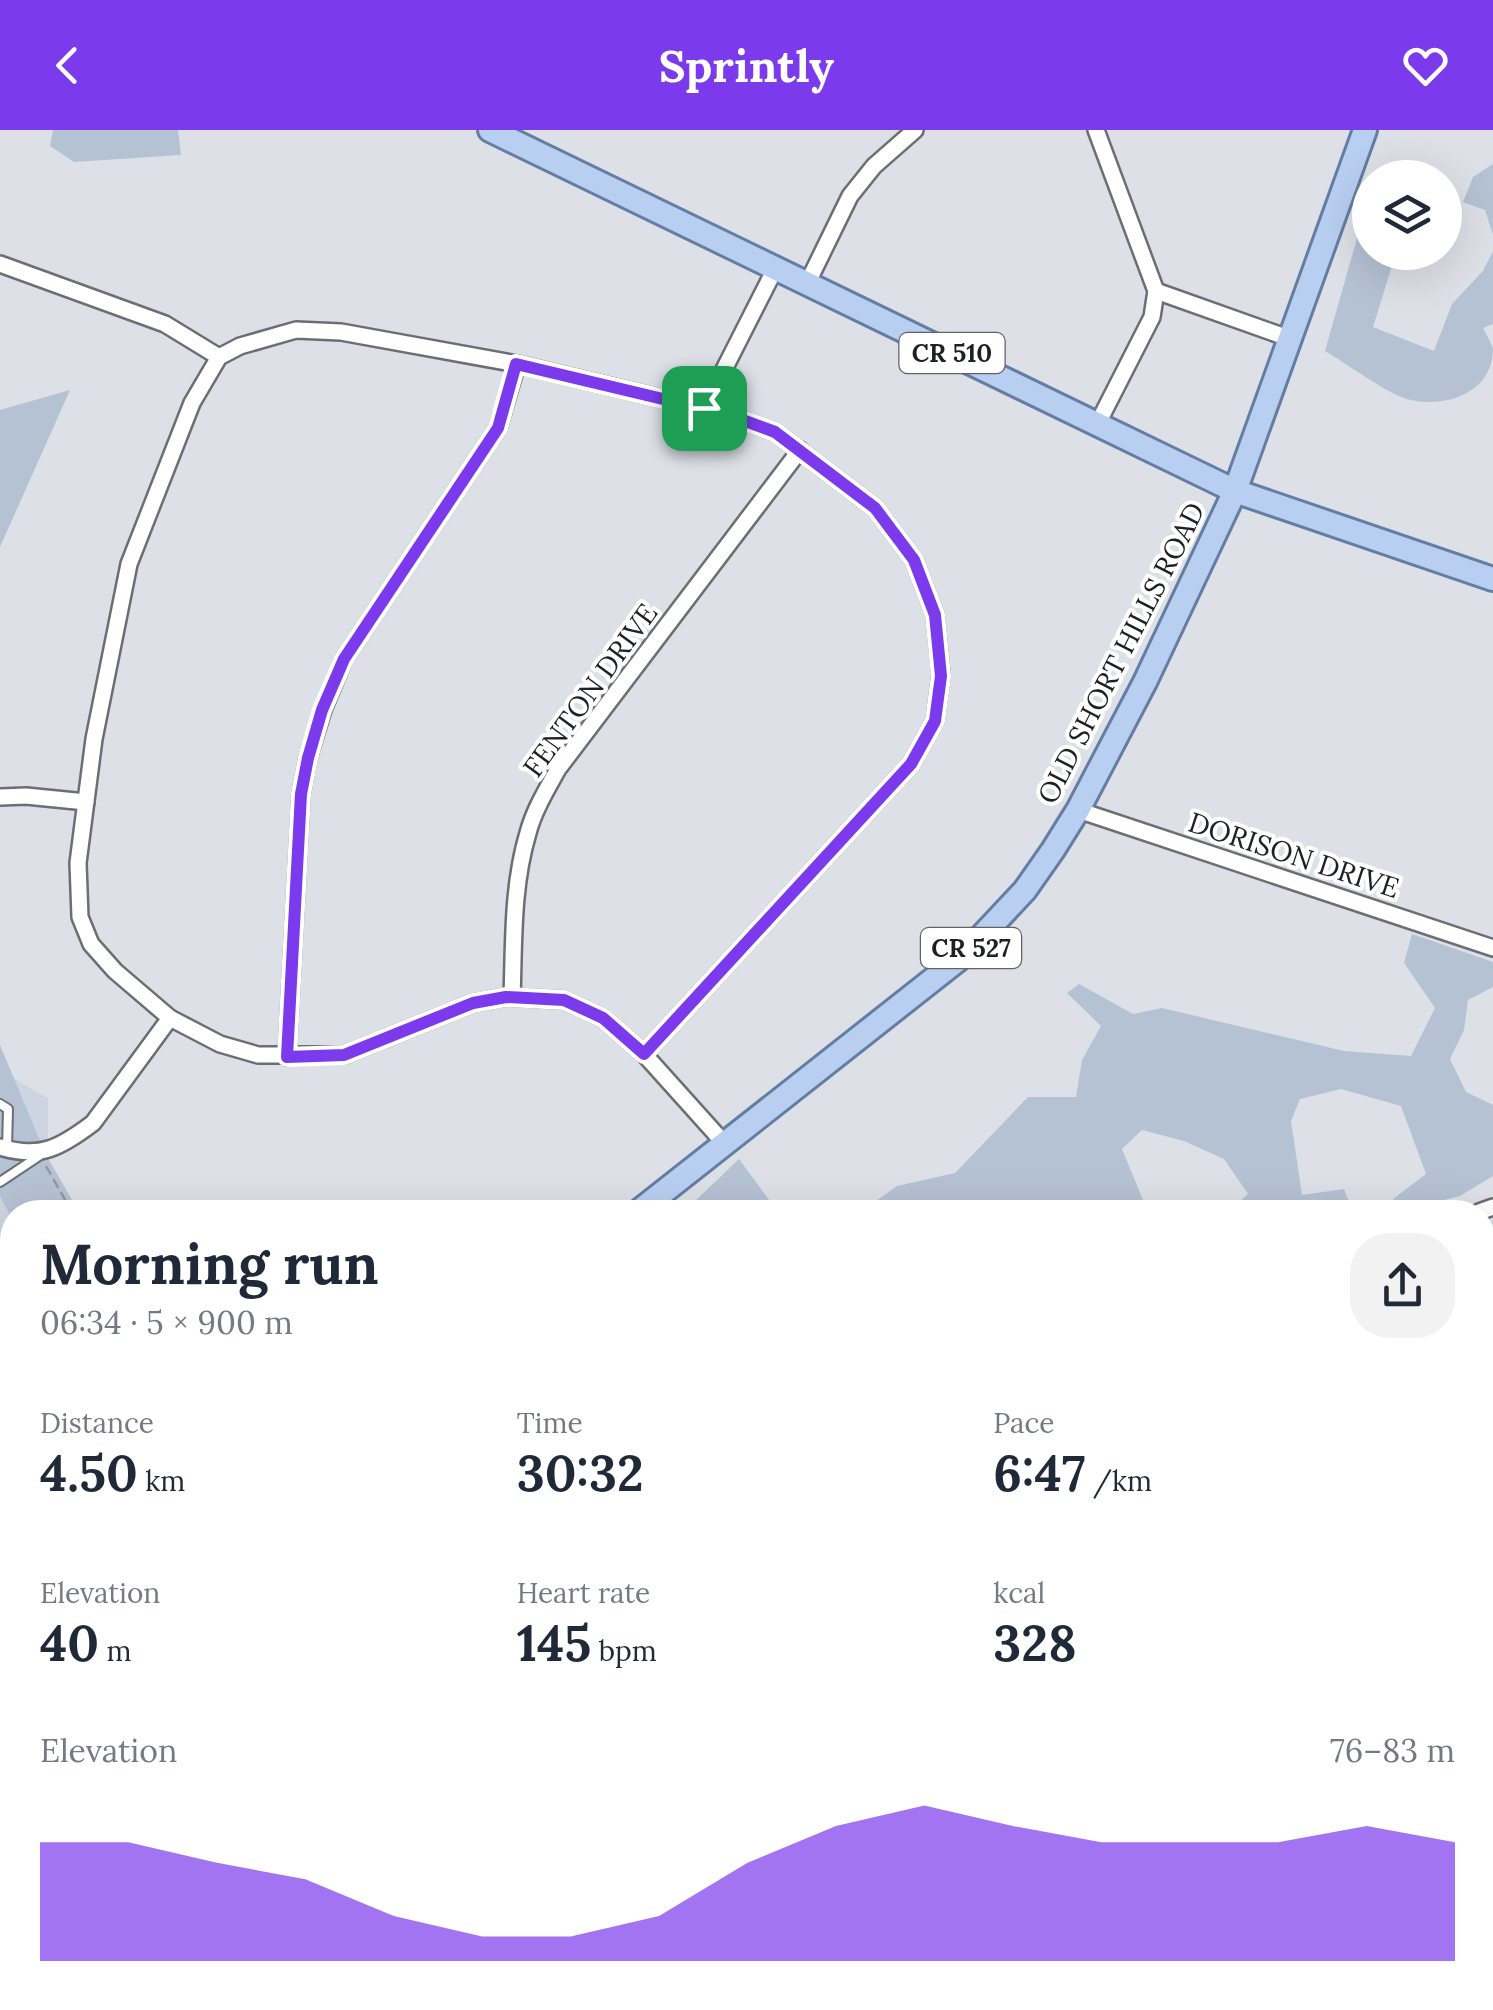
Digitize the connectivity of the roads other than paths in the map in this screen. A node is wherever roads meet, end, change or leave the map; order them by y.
1 (490, 130) edge
2 (915, 130) edge
3 (1096, 130) edge
4 (1365, 130) edge
5 (523, 137) edge
6 (0, 264) edge
7 (775, 269) junction
8 (806, 284) junction
9 (1156, 291) junction
10 (1291, 340) junction
11 (219, 357) junction
12 (516, 364) junction
13 (704, 408) junction
14 (1098, 423) junction
15 (800, 450) junction
16 (1236, 491) junction
17 (1493, 579) edge
18 (0, 797) edge
19 (86, 802) junction
20 (1078, 810) junction
21 (1493, 948) edge
22 (512, 997) junction
23 (170, 1018) junction
24 (644, 1054) junction
25 (287, 1057) junction
26 (0, 1104) edge
27 (724, 1143) junction
28 (4, 1148) edge
29 (43, 1153) junction
30 (0, 1182) edge
31 (653, 1200) edge

1 - 5 main road, CR 510
2 - 8 street
3 - 9 street
4 - 10 main road, OLD SHORT HILLS ROAD / CR 527
5 - 7 main road, CR 510
6 - 11 street
7 - 8 main road, CR 510
7 - 13 street
8 - 14 main road, CR 510
9 - 10 street
9 - 14 street
10 - 16 main road, OLD SHORT HILLS ROAD / CR 527
11 - 12 street
11 - 19 street
12 - 13 street
12 - 25 street
13 - 15 street
14 - 16 main road, CR 510
15 - 22 street, FENTON DRIVE
15 - 24 street
16 - 17 main road, CR 510
16 - 20 main road, OLD SHORT HILLS ROAD / CR 527
18 - 19 street
19 - 23 street
20 - 21 street, DORISON DRIVE
20 - 27 main road, OLD SHORT HILLS ROAD / CR 527
22 - 24 street
22 - 25 street
23 - 25 street
23 - 29 street
24 - 27 street
26 - 28 lane
27 - 31 main road, OLD SHORT HILLS ROAD / CR 527
28 - 29 street
29 - 30 lane

